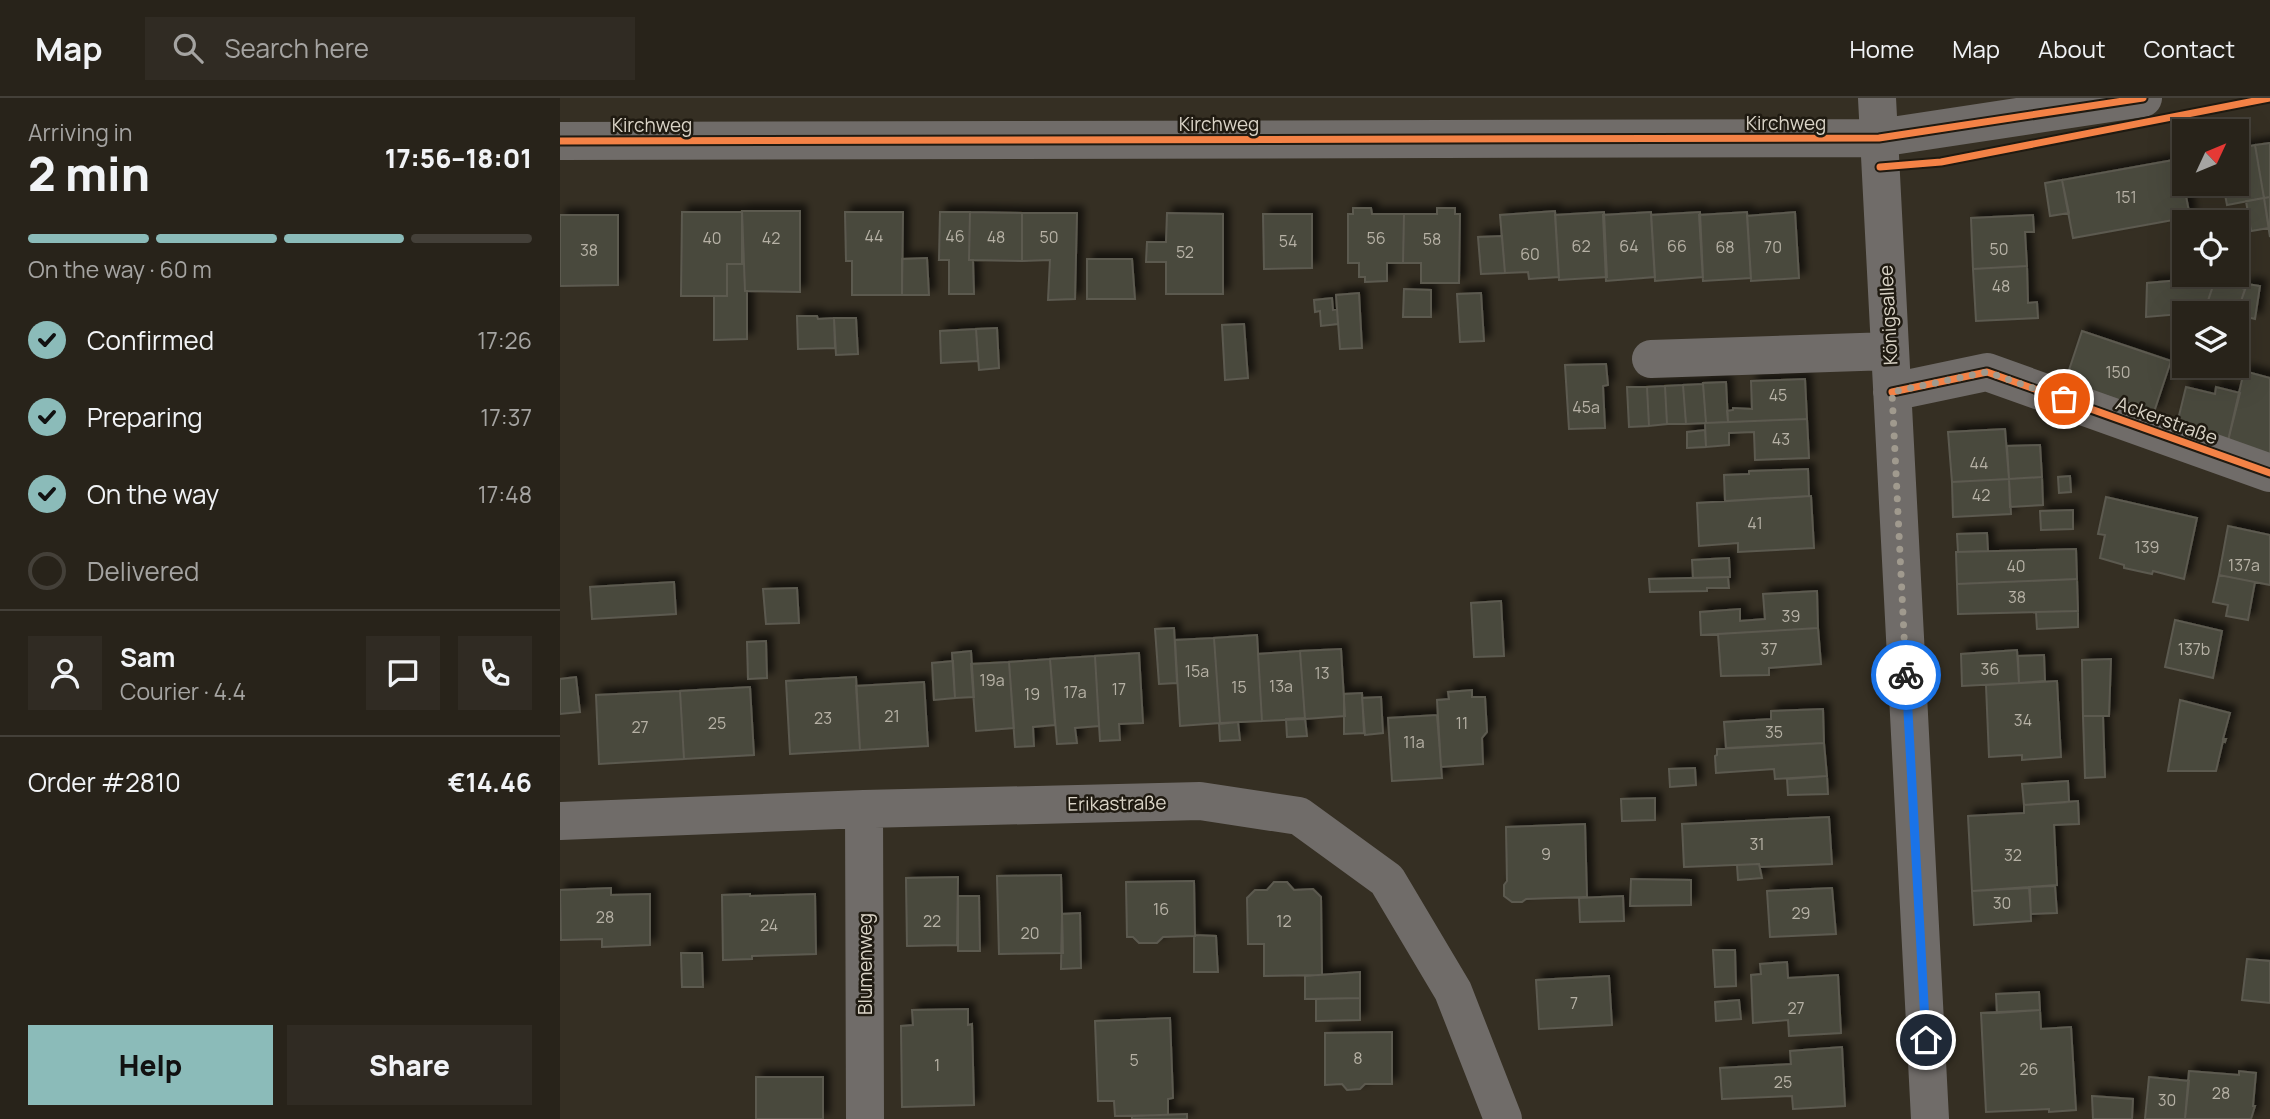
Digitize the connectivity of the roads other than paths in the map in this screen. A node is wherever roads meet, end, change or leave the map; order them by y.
1 (1877, 98) edge
2 (2143, 98) edge
3 (1879, 138) junction
4 (560, 141) edge
5 (1890, 351) junction
6 (1651, 359) dead end
7 (1892, 392) junction
8 (2270, 473) edge
9 (864, 809) junction
10 (560, 821) edge
11 (865, 1119) edge
12 (1503, 1119) edge
13 (1930, 1119) edge

1 - 3 street, Königsallee
2 - 3 street, Kirchweg
3 - 4 street, Kirchweg
3 - 5 street, Königsallee
5 - 6 street
5 - 7 street, Königsallee
7 - 8 street, Ackerstraße
7 - 13 street, Königsallee
9 - 10 street, Erikastraße
9 - 11 street, Blumenweg
9 - 12 street, Erikastraße

